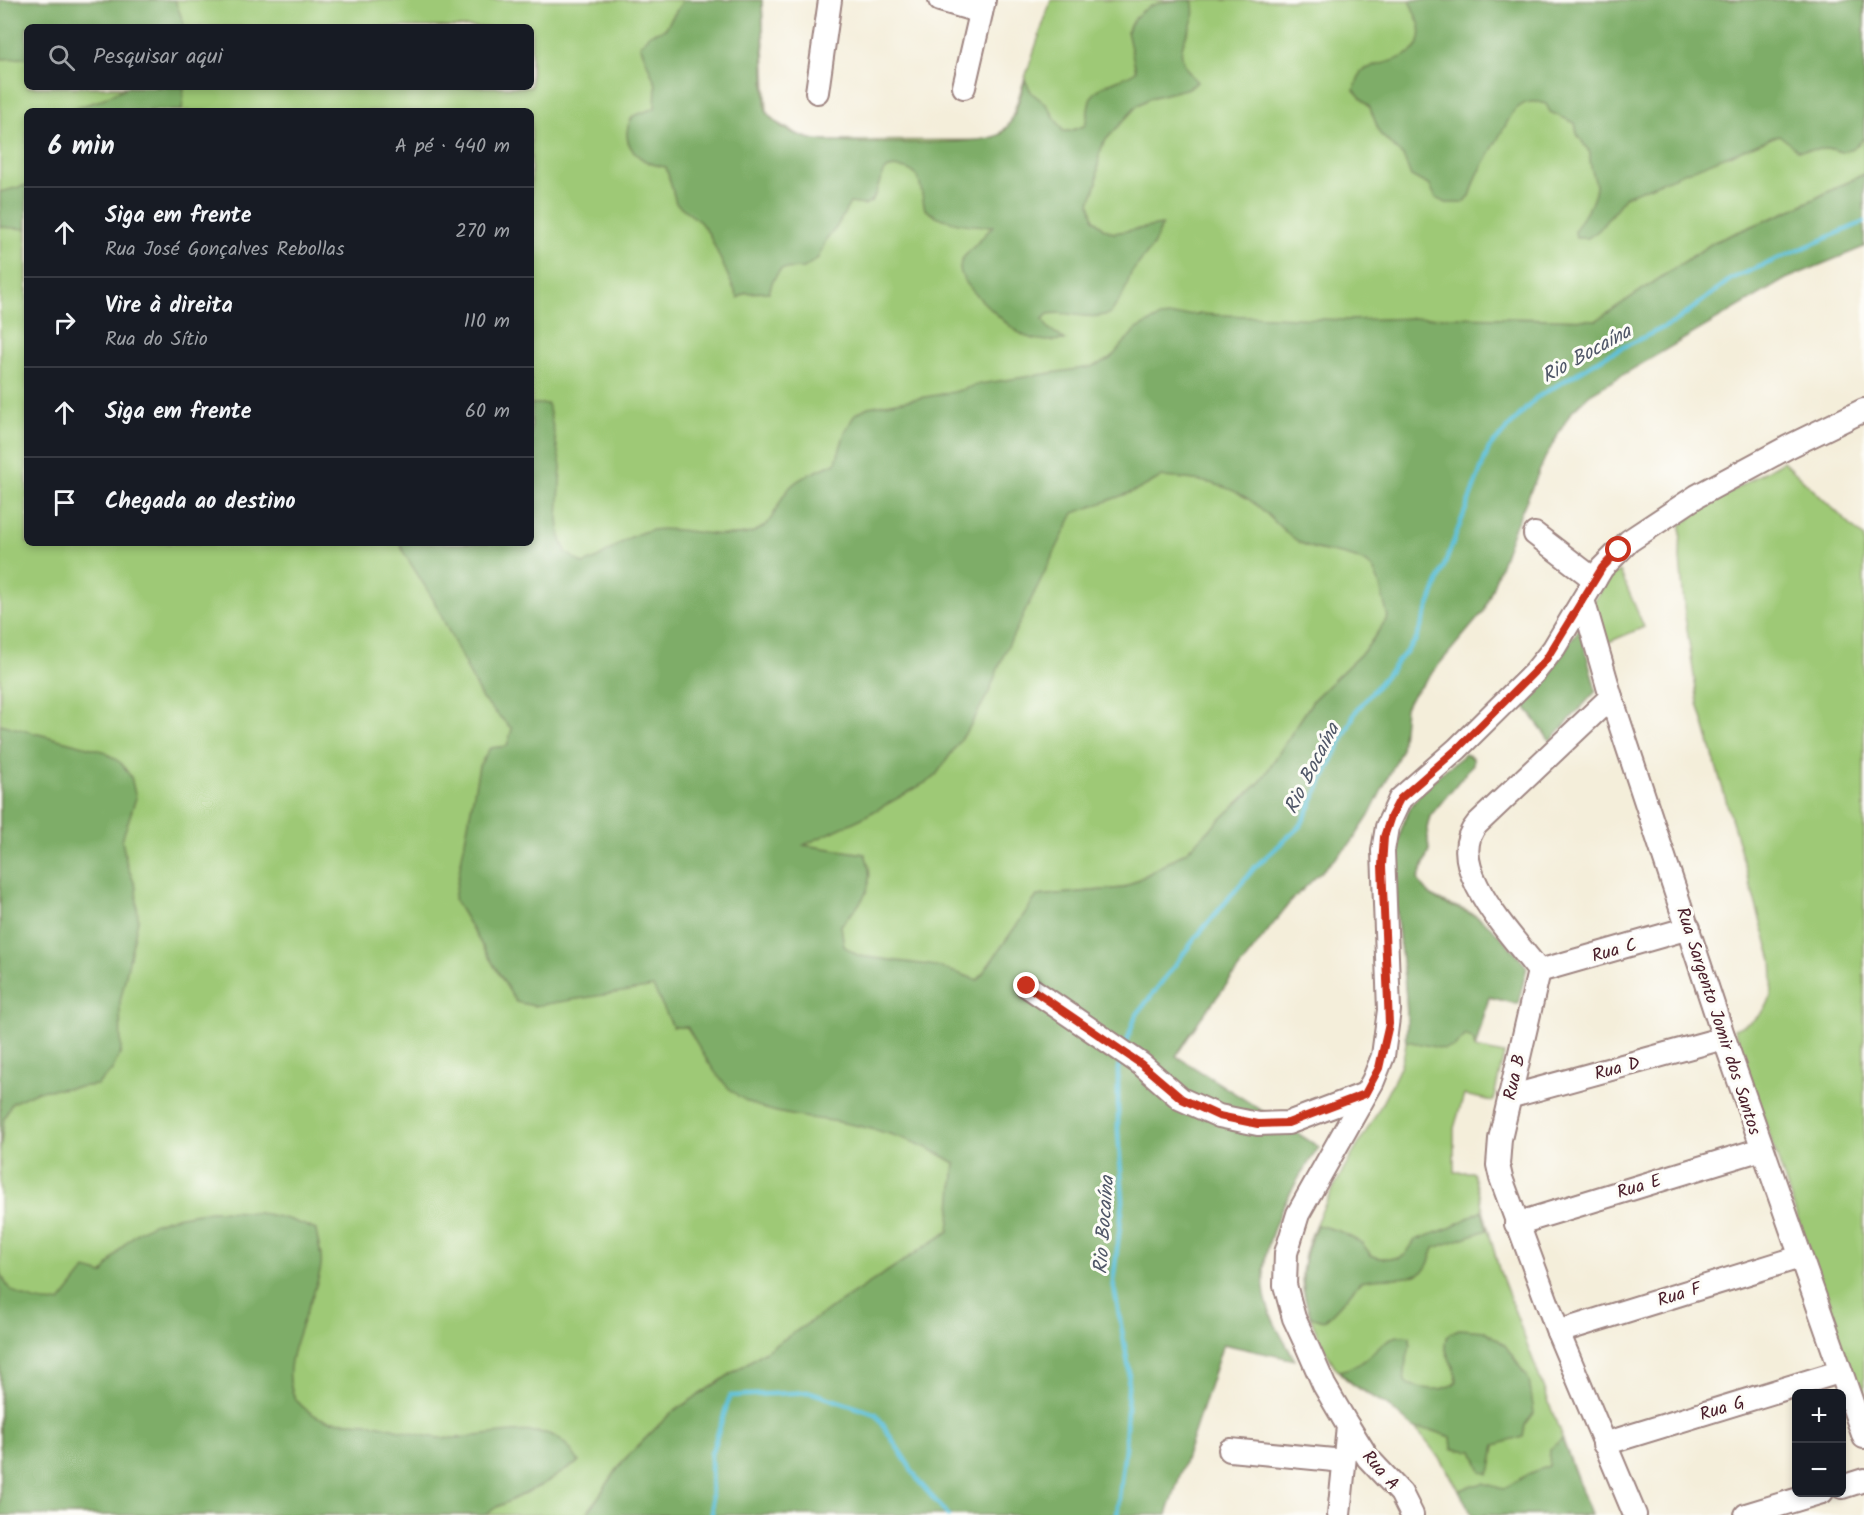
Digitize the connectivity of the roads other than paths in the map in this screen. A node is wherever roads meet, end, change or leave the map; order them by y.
1 (830, 0) edge
2 (940, 0) edge
3 (982, 6) edge
4 (964, 87) dead end
5 (817, 92) dead end
6 (1864, 410) edge
7 (1535, 534) dead end
8 (1595, 580) junction
9 (1584, 603) junction
10 (1611, 697) junction
11 (1689, 928) junction
12 (1539, 971) junction
13 (1027, 986) dead end
14 (1724, 1038) junction
15 (1365, 1094) junction
16 (1509, 1098) junction
17 (1762, 1149) junction
18 (1516, 1224) junction
19 (1800, 1257) junction
20 (1558, 1332) junction
21 (1839, 1372) junction
22 (1348, 1426) junction
23 (1864, 1437) edge
24 (1604, 1444) junction
25 (1230, 1450) dead end
26 (1344, 1461) junction
27 (1388, 1479) junction
28 (1864, 1480) edge
29 (1846, 1486) edge
30 (1342, 1490) junction
31 (1805, 1497) edge
32 (1339, 1515) edge
33 (1412, 1515) edge
34 (1635, 1515) edge
35 (1746, 1515) edge

1 - 5 street
2 - 3 street
3 - 4 street
6 - 8 street, Rua A
7 - 8 street
8 - 9 street, Rua A
9 - 10 street, Rua Sargento Jomir dos Santos
9 - 15 street, Rua A
10 - 11 street, Rua Sargento Jomir dos Santos
10 - 12 street
11 - 12 street, Rua C
11 - 14 street, Rua Sargento Jomir dos Santos
12 - 16 street, Rua B
13 - 15 street
14 - 16 street, Rua D
14 - 17 street, Rua Sargento Jomir dos Santos
15 - 22 street, Rua A
16 - 18 street, Rua B
17 - 18 street, Rua E
17 - 19 street, Rua Sargento Jomir dos Santos
18 - 20 street, Rua B
19 - 20 street, Rua F
19 - 21 street, Rua Sargento Jomir dos Santos
20 - 24 street, Rua B
21 - 23 street, Rua Sargento Jomir dos Santos
21 - 24 street, Rua G
22 - 26 street
22 - 27 street, Rua A
24 - 34 street, Rua B
25 - 26 street
26 - 30 street
27 - 30 street
27 - 33 street, Rua A
28 - 29 street
30 - 32 street
31 - 35 street

